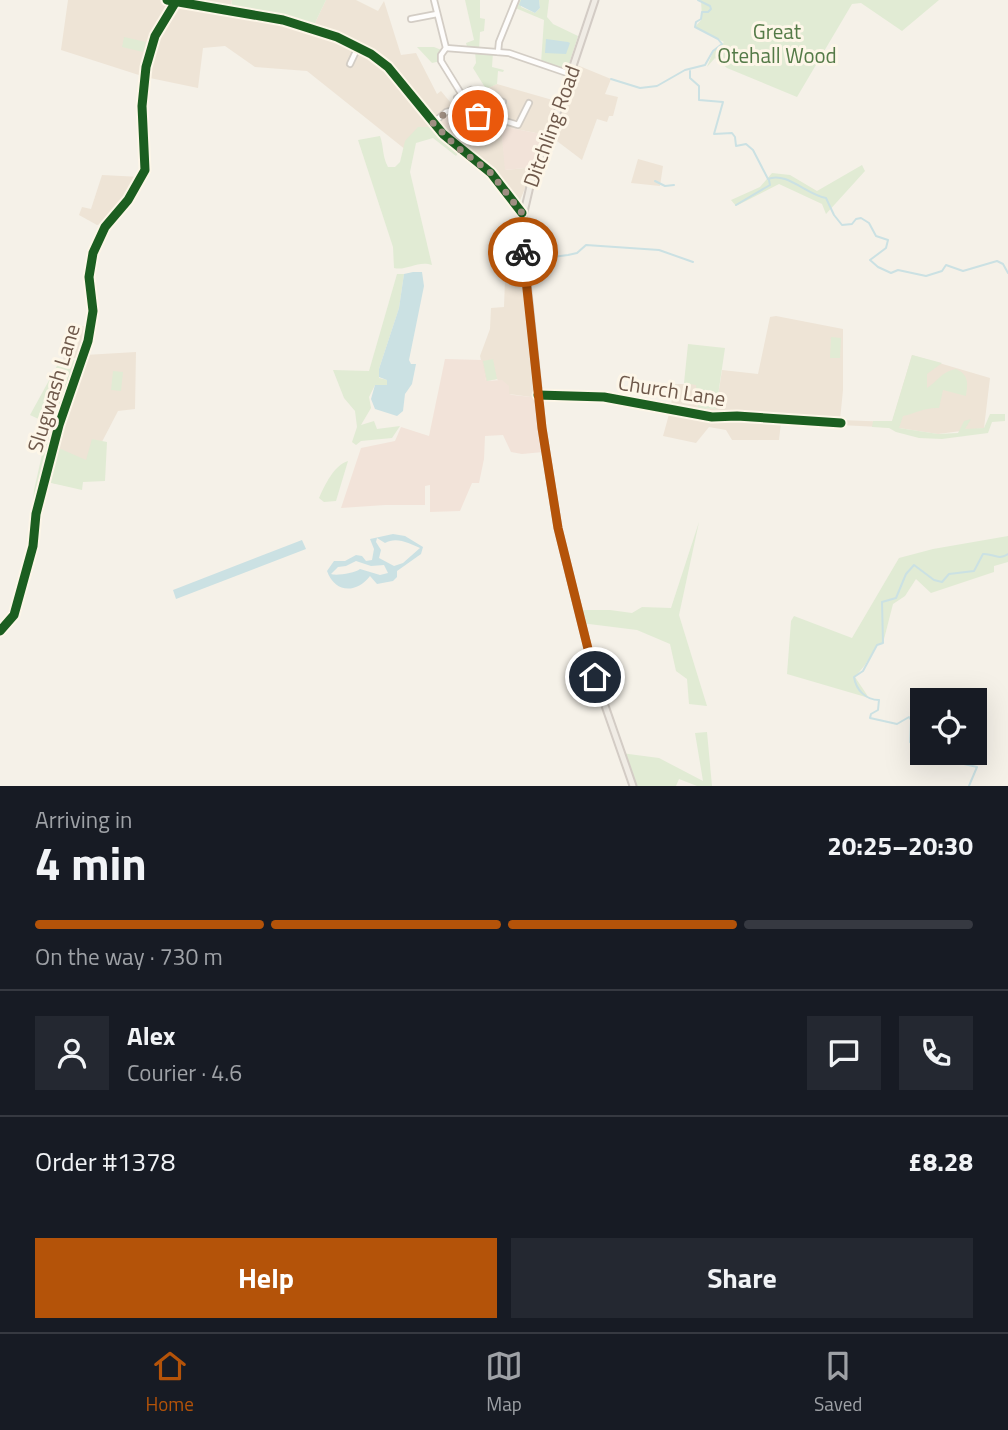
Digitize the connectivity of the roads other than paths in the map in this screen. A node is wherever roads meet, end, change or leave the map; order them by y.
1 (167, 0) edge
2 (434, 0) edge
3 (516, 0) edge
4 (595, 0) edge
5 (180, 2) edge
6 (437, 14) junction
7 (411, 19) dead end
8 (358, 47) junction
9 (446, 48) junction
10 (498, 52) junction
11 (350, 64) dead end
12 (570, 74) junction
13 (471, 90) dead end
14 (499, 101) dead end
15 (529, 103) dead end
16 (495, 118) junction
17 (433, 123) junction
18 (522, 213) junction
19 (538, 394) junction
20 (841, 423) dead end
21 (0, 631) edge
22 (633, 786) edge

1 - 5 street
2 - 6 street
3 - 10 street
4 - 12 main road, Ditchling Road
5 - 8 street
5 - 21 street, Slugwash Lane
6 - 7 street
6 - 9 street
8 - 11 street
8 - 17 street
9 - 10 street
9 - 13 street
10 - 12 street
12 - 18 main road, Ditchling Road
14 - 16 street
15 - 16 street
16 - 17 street
17 - 18 street
18 - 19 main road, Ditchling Road
19 - 20 street, Church Lane
19 - 22 main road, Ditchling Road

